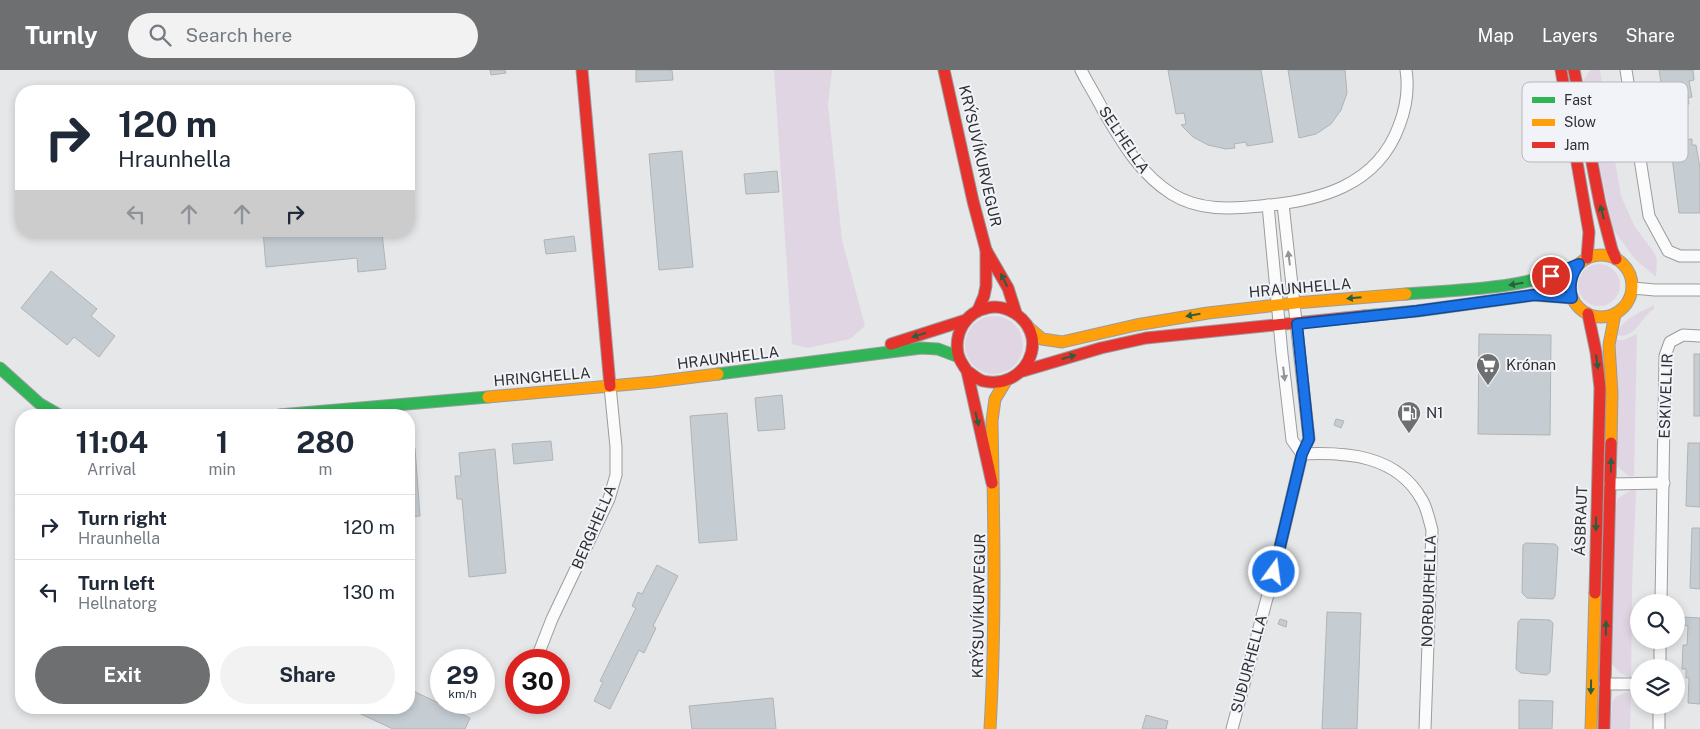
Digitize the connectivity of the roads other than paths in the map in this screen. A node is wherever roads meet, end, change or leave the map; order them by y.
1 (582, 70) edge
2 (944, 70) edge
3 (1081, 70) edge
4 (1406, 70) edge
5 (1577, 162) edge
6 (1592, 162) edge
7 (1640, 162) edge
8 (1283, 204) junction
9 (1268, 205) junction
10 (986, 250) junction
11 (1700, 256) edge
12 (1616, 259) junction
13 (1583, 261) junction
14 (1632, 288) junction
15 (1700, 290) edge
16 (1572, 298) junction
17 (1295, 303) junction
18 (1277, 305) junction
19 (978, 310) junction
20 (1016, 313) junction
21 (1588, 314) junction
22 (1615, 314) junction
23 (966, 320) junction
24 (1297, 324) junction
25 (1279, 326) junction
26 (1028, 327) junction
27 (1700, 336) edge
28 (850, 357) junction
29 (959, 358) junction
30 (0, 368) edge
31 (1022, 370) junction
32 (967, 371) junction
33 (1006, 381) junction
34 (610, 386) junction
35 (49, 409) edge
36 (347, 409) edge
37 (1302, 454) junction
38 (992, 483) junction
39 (1664, 483) junction
40 (1610, 484) junction
41 (1661, 594) edge
42 (540, 649) edge
43 (1605, 684) junction
44 (1630, 684) edge
45 (1659, 714) edge
46 (990, 729) edge
47 (1232, 729) edge
48 (1425, 729) edge
49 (1591, 729) edge
50 (1604, 729) edge
51 (1660, 729) edge

1 - 34 street, HRINGHELLA
2 - 10 street, KRÝSUVÍKURVEGUR
3 - 9 street, SELHELLA
4 - 8 street, SELHELLA
5 - 13 street
12 -> 6 street
7 - 11 street
8 - 9 street, SELHELLA
17 -> 8 street
9 - 18 street
10 - 19 street, KRÝSUVÍKURVEGUR
20 -> 10 street, KRÝSUVÍKURVEGUR
12 - 13 street
12 - 14 street
13 - 16 street
13 -> 17 street, HRAUNHELLA
14 - 15 street
14 - 22 street
16 - 21 street
16 - 24 street
17 - 18 street, HRAUNHELLA
17 - 24 street
18 - 25 street
18 -> 26 street, HRAUNHELLA
19 - 20 street
19 - 23 street
20 - 26 street
21 - 22 street
21 -> 49 street, ÁSBRAUT
40 -> 22 street, ÁSBRAUT
23 -> 28 street, HRAUNHELLA
23 - 29 street
24 - 25 street
24 - 37 street, SUÐURHELLA
31 -> 25 street
25 -> 37 street
26 - 31 street
27 - 39 street, ESKIVELLIR
28 - 29 street, HRAUNHELLA
28 - 34 street, HRAUNHELLA
29 - 32 street
30 - 35 street
31 - 33 street
32 - 33 street
32 -> 38 street, KRÝSUVÍKURVEGUR
33 - 38 street, KRÝSUVÍKURVEGUR
34 - 36 street, HRINGHELLA
34 - 42 street, BERGHELLA
37 - 47 street, SUÐURHELLA
37 - 48 street, NORÐURHELLA
38 - 46 street, KRÝSUVÍKURVEGUR
39 - 40 street
39 - 41 street, ESKIVELLIR
43 -> 40 street, ÁSBRAUT
43 - 44 street
43 - 50 street, ÁSBRAUT
45 - 51 street

